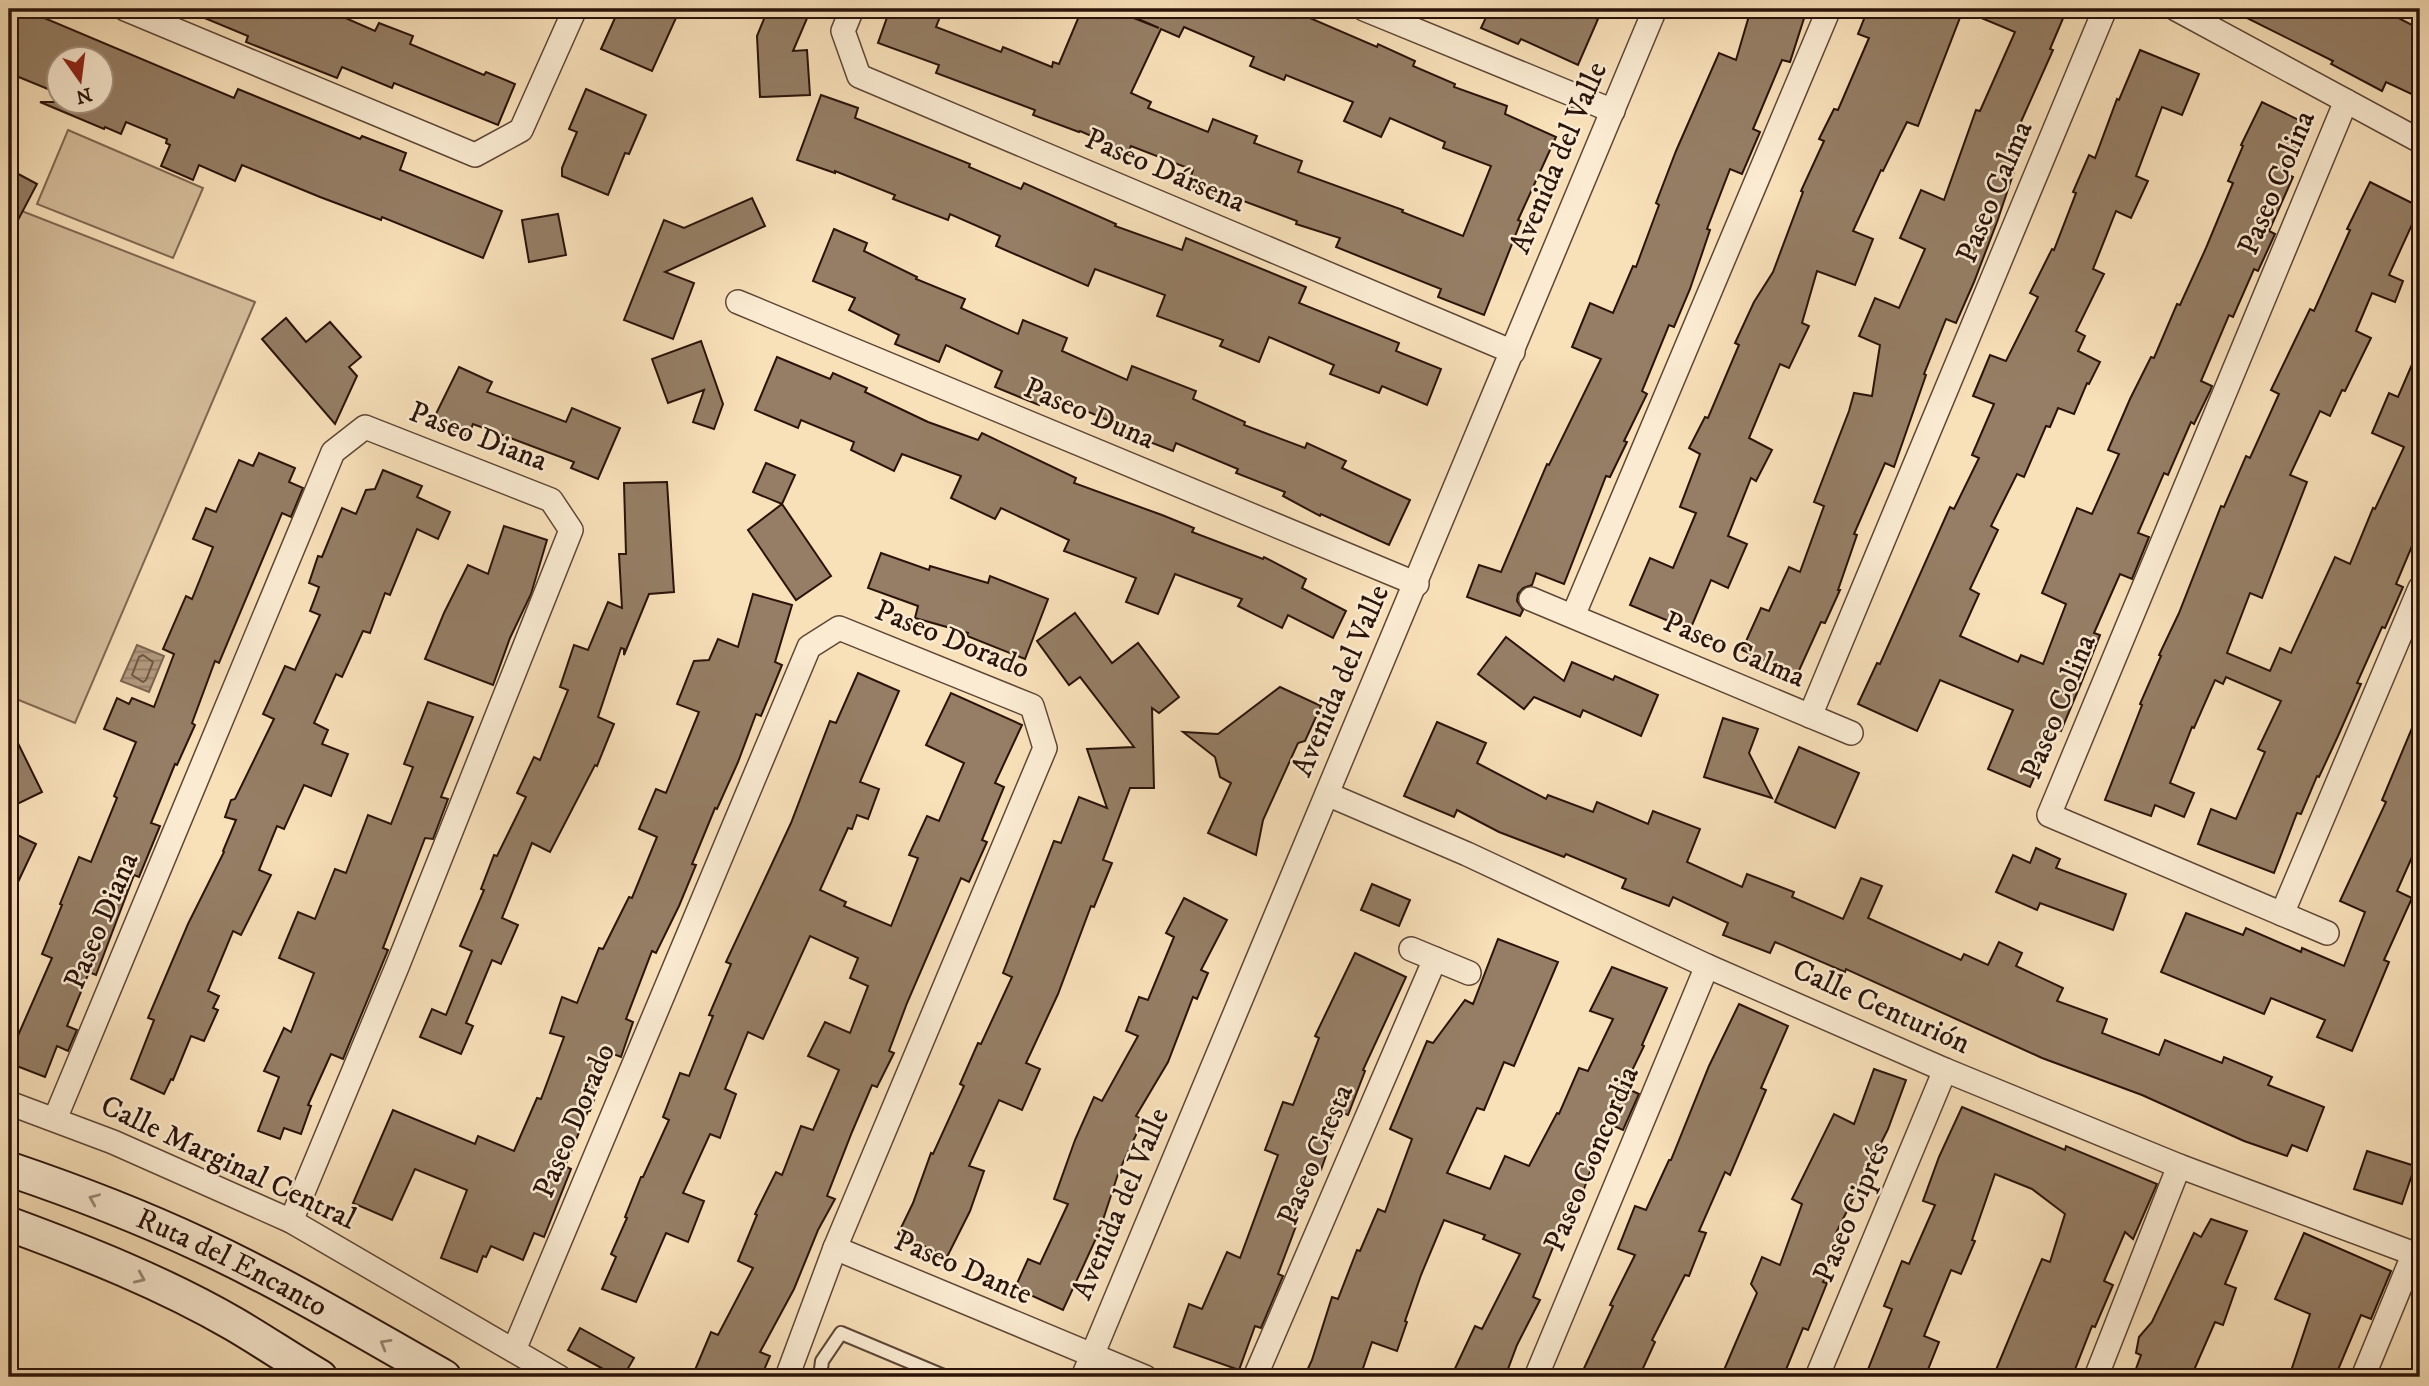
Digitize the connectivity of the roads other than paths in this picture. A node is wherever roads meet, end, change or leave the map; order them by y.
1 (125, 9) edge
2 (575, 9) edge
3 (852, 9) edge
4 (1364, 9) edge
5 (1655, 9) edge
6 (1829, 9) edge
7 (2105, 9) edge
8 (2176, 9) edge
9 (2346, 101) junction
10 (1613, 111) junction
11 (2420, 141) edge
12 (738, 302) dead end
13 (1513, 352) junction
14 (1416, 584) junction
15 (2420, 588) edge
16 (1531, 599) dead end
17 (1573, 616) junction
18 (1811, 716) junction
19 (1851, 733) dead end
20 (1327, 794) junction
21 (2282, 914) junction
22 (2327, 933) dead end
23 (1411, 949) dead end
24 (1436, 958) junction
25 (1707, 966) junction
26 (1469, 973) dead end
27 (1945, 1070) junction
28 (9, 1103) edge
29 (55, 1119) junction
30 (2179, 1166) junction
31 (9, 1169) edge
32 (291, 1221) junction
33 (9, 1224) edge
34 (835, 1248) junction
35 (2417, 1254) edge
36 (514, 1350) junction
37 (1092, 1355) junction
38 (320, 1377) edge
39 (444, 1377) edge
40 (559, 1377) edge
41 (787, 1377) edge
42 (820, 1377) edge
43 (946, 1377) edge
44 (1083, 1377) edge
45 (1144, 1377) edge
46 (1255, 1377) edge
47 (1536, 1377) edge
48 (1817, 1377) edge
49 (2096, 1377) edge
50 (2362, 1377) edge

1 - 2 street
3 - 13 street, Paseo Dársena
4 - 10 street
5 - 10 street, Avenida del Valle
6 - 17 street
7 - 18 street, Paseo Calma
8 - 9 street
9 - 11 street
9 - 21 street, Paseo Colina
10 - 13 street, Avenida del Valle
12 - 14 street, Paseo Duna
13 - 14 street, Avenida del Valle
14 - 20 street, Avenida del Valle
15 - 21 street
16 - 17 street, Paseo Calma
17 - 18 street, Paseo Calma
18 - 19 street
20 - 25 street, Calle Centurión
20 - 37 street, Avenida del Valle
21 - 22 street
23 - 24 street
24 - 26 street
24 - 46 street, Paseo Cresta
25 - 27 street, Calle Centurión
25 - 47 street, Paseo Concordia
27 - 30 street, Calle Centurión
27 - 48 street, Paseo Ciprés
28 - 29 street, Calle Marginal Central
29 - 32 street, Calle Marginal Central
29 - 32 street, Paseo Diana
30 - 35 street, Calle Centurión
30 - 49 street
39 -> 31 main road, Ruta del Encanto
32 - 36 street, Calle Marginal Central
33 -> 38 main road, Ruta del Encanto
34 - 36 street, Paseo Dorado
34 - 37 street, Paseo Dante
34 - 41 street, Paseo Dorado
35 - 50 street
36 - 40 street, Calle Marginal Central
37 - 44 street, Avenida del Valle
37 - 45 street, Paseo Dante
42 - 43 lane

